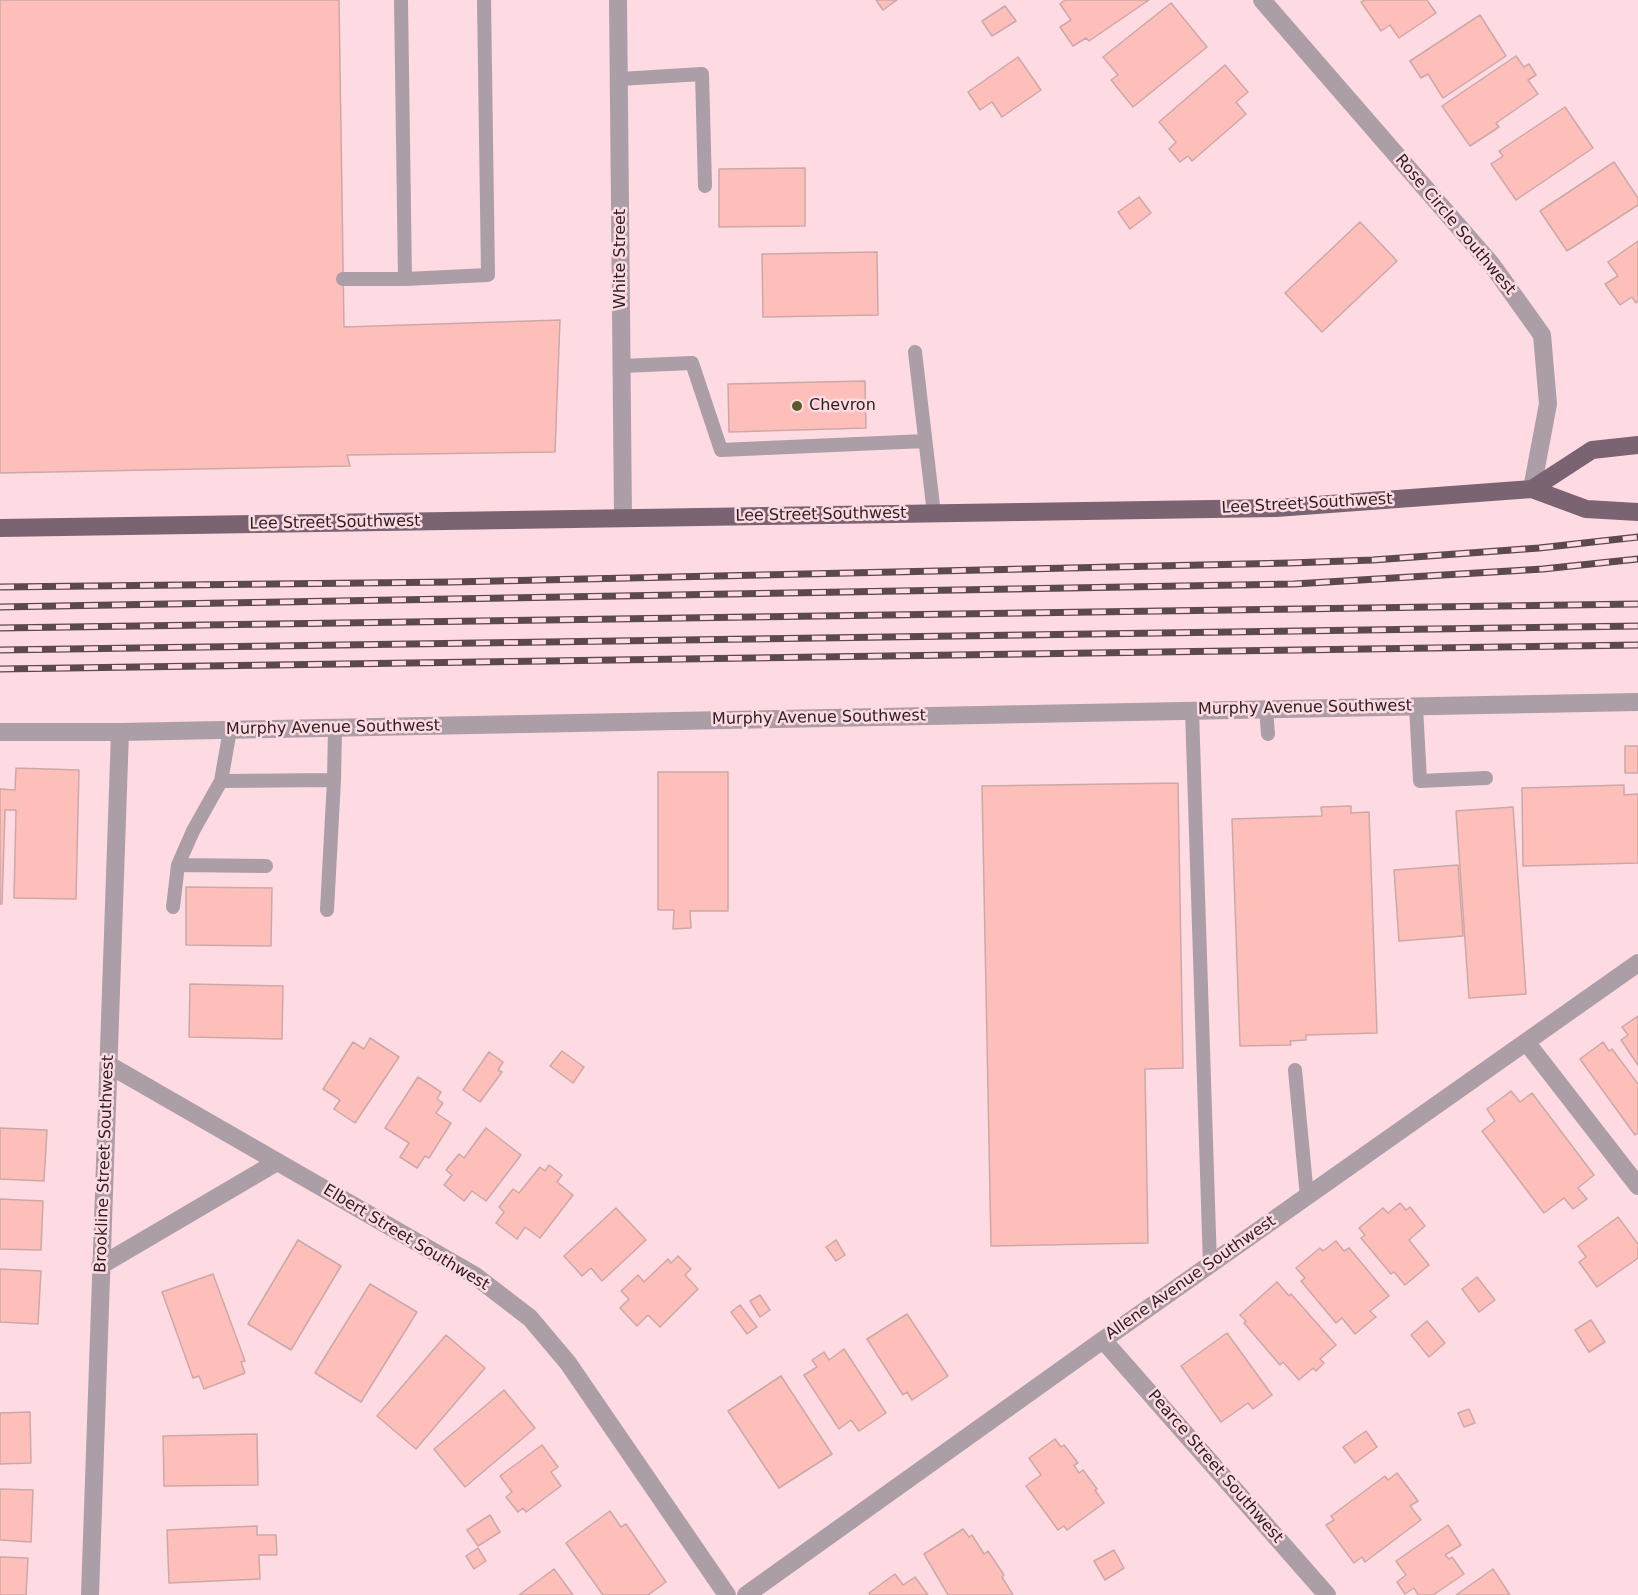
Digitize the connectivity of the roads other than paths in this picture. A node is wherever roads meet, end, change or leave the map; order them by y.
1 (401, 0) edge
2 (484, 0) edge
3 (618, 0) edge
4 (1262, 0) edge
5 (620, 79) junction
6 (705, 186) dead end
7 (343, 279) dead end
8 (405, 279) junction
9 (915, 352) dead end
10 (622, 366) junction
11 (925, 441) junction
12 (1638, 445) edge
13 (1532, 489) junction
14 (1638, 512) edge
15 (934, 514) junction
16 (623, 518) junction
17 (0, 528) edge
18 (1638, 702) edge
19 (1416, 706) junction
20 (1266, 709) junction
21 (1192, 710) junction
22 (334, 728) junction
23 (230, 730) junction
24 (0, 732) edge
25 (120, 732) junction
26 (1268, 734) dead end
27 (1486, 778) dead end
28 (334, 780) junction
29 (221, 781) junction
30 (178, 865) junction
31 (266, 866) dead end
32 (173, 907) dead end
33 (327, 909) dead end
34 (1638, 963) edge
35 (1527, 1043) junction
36 (109, 1065) junction
37 (1295, 1070) dead end
38 (277, 1162) junction
39 (1638, 1186) edge
40 (1307, 1197) junction
41 (1210, 1265) junction
42 (100, 1266) junction
43 (1103, 1340) junction
44 (90, 1595) edge
45 (727, 1595) edge
46 (746, 1595) edge
47 (1328, 1595) edge

1 - 8 lane
2 - 8 lane
3 - 5 street, White Street
4 - 13 street, Rose Circle Southwest
5 - 6 lane
5 - 10 street, White Street
7 - 8 lane
9 - 11 lane
10 - 11 lane
10 - 16 street, White Street
11 - 15 lane
12 - 13 main road
13 - 14 main road, Lee Street Southwest
13 - 15 main road, Lee Street Southwest
15 - 16 main road, Lee Street Southwest
16 - 17 main road, Lee Street Southwest
18 - 19 street, Murphy Avenue Southwest
19 - 20 street, Murphy Avenue Southwest
19 - 27 lane
20 - 21 street, Murphy Avenue Southwest
20 - 26 lane
21 - 22 street, Murphy Avenue Southwest
21 - 41 lane
22 - 23 street, Murphy Avenue Southwest
22 - 28 lane
23 - 25 street, Murphy Avenue Southwest
23 - 29 lane
24 - 25 street, Murphy Avenue Southwest
25 - 36 street, Brookline Street Southwest
28 - 29 lane
28 - 33 lane
29 - 30 lane
30 - 31 lane
30 - 32 lane
34 - 35 street, Allene Avenue Southwest
35 - 39 street
35 - 40 street, Allene Avenue Southwest
36 - 38 street, Elbert Street Southwest
36 - 42 street, Brookline Street Southwest
37 - 40 lane
38 - 42 street
38 - 45 street, Elbert Street Southwest
40 - 41 street, Allene Avenue Southwest
41 - 43 street, Allene Avenue Southwest
42 - 44 street, Brookline Street Southwest
43 - 46 street, Allene Avenue Southwest
43 - 47 street, Pearce Street Southwest

